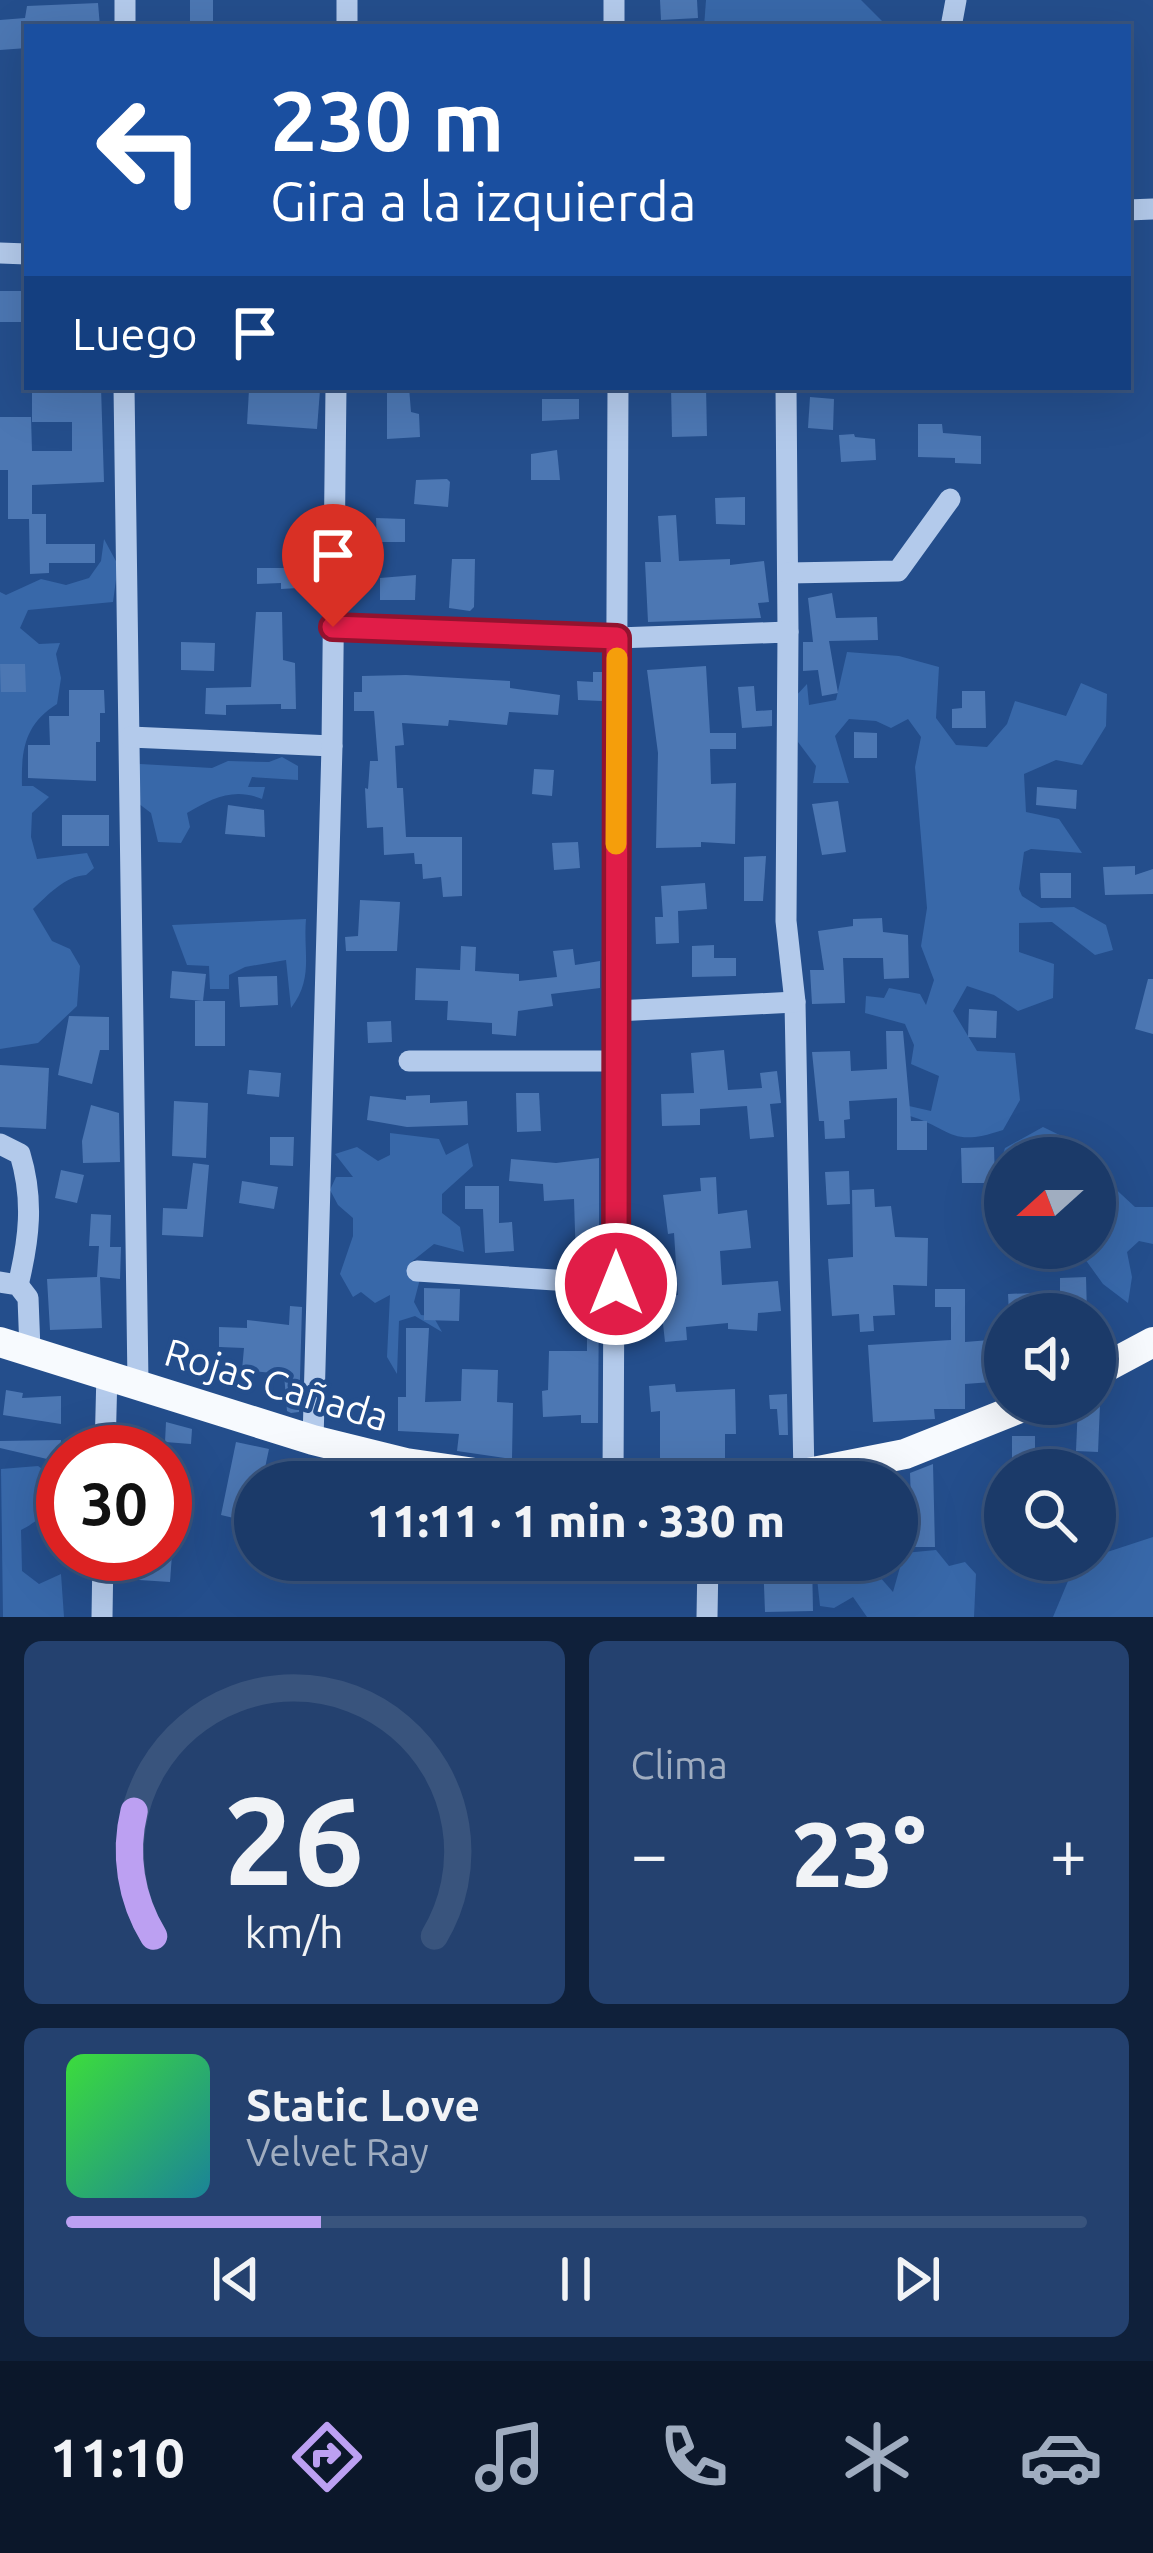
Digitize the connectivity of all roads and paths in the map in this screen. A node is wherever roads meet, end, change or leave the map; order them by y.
1 (124, 390) edge
2 (336, 390) edge
3 (618, 390) edge
4 (786, 390) edge
5 (950, 499) dead end
6 (788, 572) junction
7 (333, 627) junction
8 (788, 632) junction
9 (617, 638) junction
10 (130, 737) junction
11 (332, 746) junction
12 (795, 1002) junction
13 (616, 1011) junction
14 (410, 1061) dead end
15 (616, 1061) junction
16 (0, 1144) edge
17 (417, 1271) dead end
18 (9, 1284) edge
19 (616, 1284) junction
20 (1153, 1342) edge
21 (15, 1346) edge
22 (1116, 1362) edge
23 (107, 1372) junction
24 (139, 1383) junction
25 (984, 1422) edge
26 (106, 1425) edge
27 (314, 1440) junction
28 (398, 1461) edge
29 (614, 1461) edge
30 (803, 1461) edge
31 (873, 1461) edge
32 (103, 1581) edge
33 (708, 1581) edge
34 (102, 1617) edge
35 (707, 1617) edge

1 - 10 street
2 - 7 street
3 - 9 street
4 - 6 street
5 - 6 street
6 - 8 street
7 - 9 street
7 - 11 street
8 - 9 street
8 - 12 street
9 - 13 street
10 - 11 street
10 - 24 street
11 - 27 street
12 - 13 street
12 - 30 street
13 - 15 street
14 - 15 street
15 - 19 street
16 - 18 street
17 - 19 street
18 - 21 street
19 - 29 street
20 - 22 main road
21 - 23 main road, Rojas Cañada
23 - 24 main road, Rojas Cañada
23 - 26 street
24 - 27 main road, Rojas Cañada
25 - 31 main road
27 - 28 main road, Rojas Cañada
32 - 34 street
33 - 35 street

